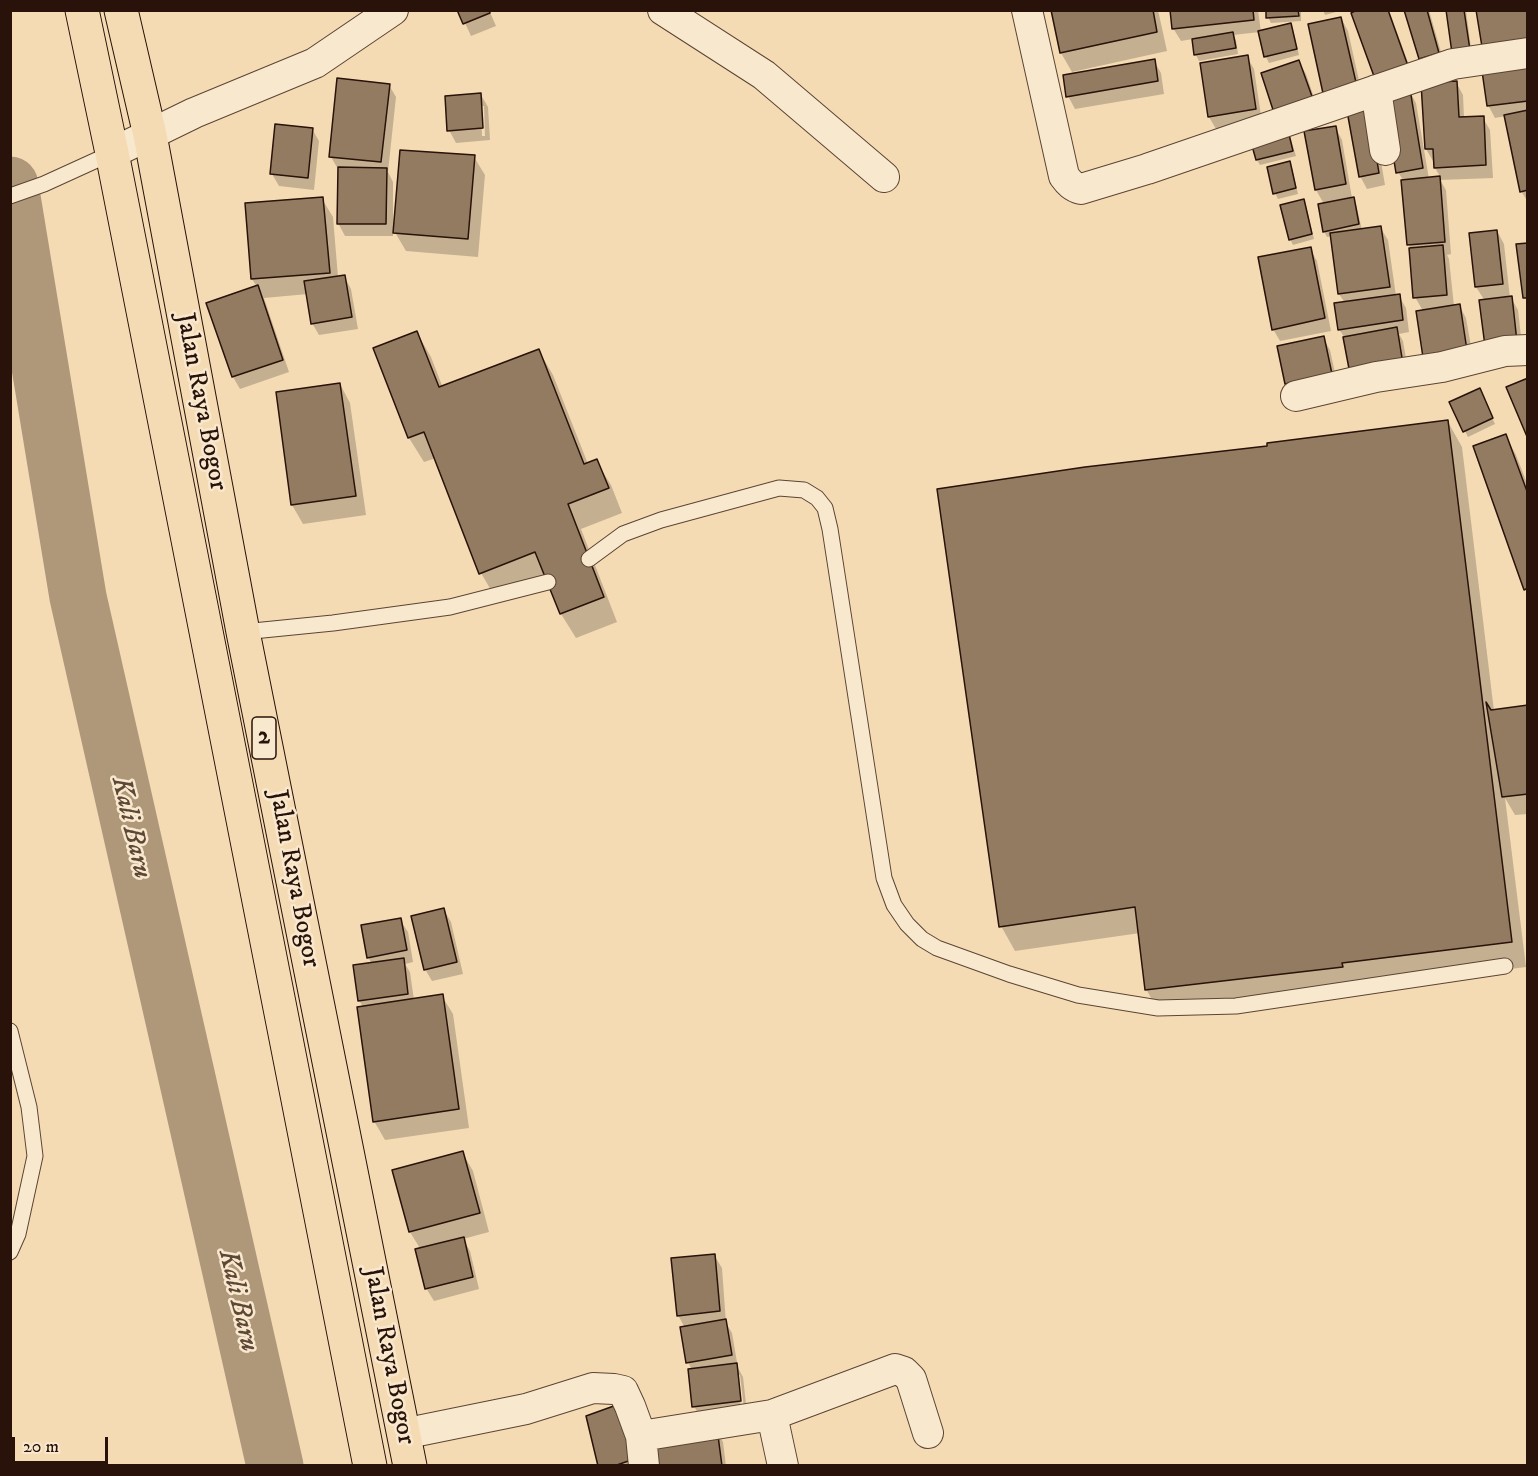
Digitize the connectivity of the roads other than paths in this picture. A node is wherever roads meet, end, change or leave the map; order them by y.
1 (82, 10) edge
2 (121, 10) edge
3 (393, 10) edge
4 (663, 10) edge
5 (1027, 10) edge
6 (1527, 53) edge
7 (1376, 90) junction
8 (150, 135) junction
9 (1385, 150) dead end
10 (112, 153) junction
11 (884, 177) dead end
12 (10, 196) edge
13 (1527, 350) edge
14 (1296, 396) dead end
15 (589, 559) dead end
16 (548, 582) dead end
17 (243, 632) junction
18 (1505, 966) dead end
19 (10, 1031) edge
20 (10, 1252) edge
21 (772, 1415) junction
22 (928, 1433) dead end
23 (640, 1436) junction
24 (407, 1450) edge
25 (370, 1466) edge
26 (644, 1466) edge
27 (783, 1466) edge

1 - 10 highway, Jalan Raya Bogor / 2
2 - 8 highway, Jalan Raya Bogor / 2
3 - 8 street
4 - 11 street
5 - 7 street
6 - 7 street
7 - 9 street
8 - 10 street
8 - 17 highway, Jalan Raya Bogor / 2
10 - 12 lane
10 - 25 highway, Jalan Raya Bogor / 2
13 - 14 street
15 - 18 lane
16 - 17 lane
17 - 24 highway, Jalan Raya Bogor / 2
19 - 20 lane
21 - 22 street
21 - 23 street
21 - 27 street
23 - 24 street
23 - 26 street

